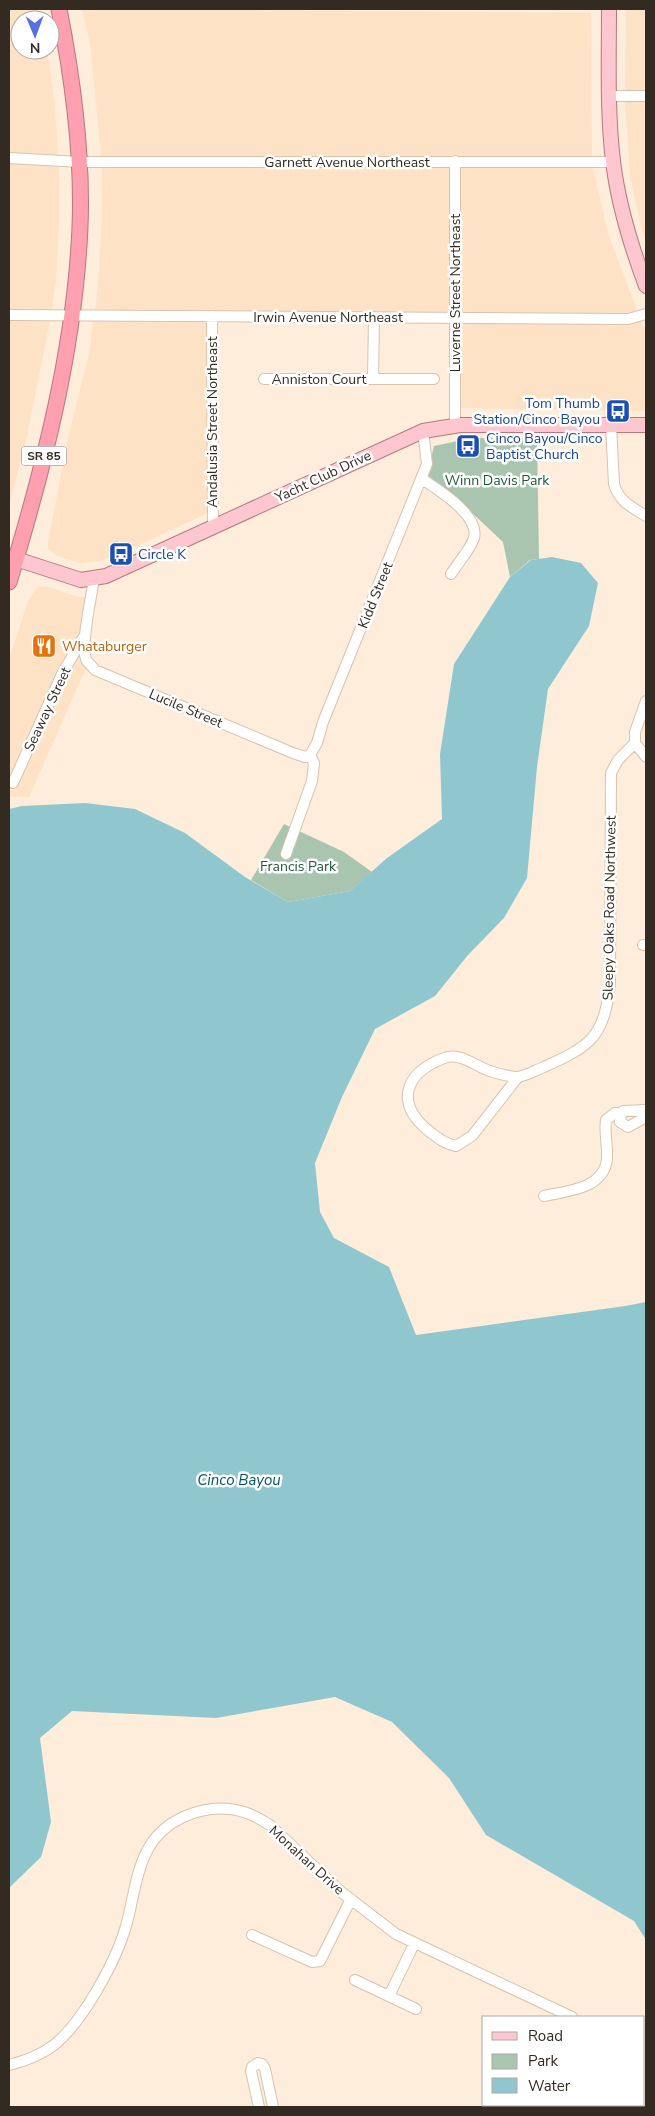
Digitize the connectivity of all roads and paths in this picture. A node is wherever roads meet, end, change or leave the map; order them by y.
1 (59, 9) edge
2 (609, 9) edge
3 (608, 96) junction
4 (646, 96) edge
5 (9, 158) edge
6 (80, 162) junction
7 (455, 162) junction
8 (613, 162) junction
9 (646, 286) edge
10 (646, 314) edge
11 (9, 315) edge
12 (72, 316) junction
13 (212, 316) junction
14 (374, 317) junction
15 (455, 318) junction
16 (264, 379) dead end
17 (373, 379) junction
18 (434, 379) dead end
19 (611, 425) junction
20 (646, 425) edge
21 (455, 426) junction
22 (423, 431) junction
23 (422, 479) junction
24 (646, 516) edge
25 (213, 527) junction
26 (12, 557) edge
27 (451, 574) dead end
28 (94, 578) junction
29 (9, 582) edge
30 (84, 638) junction
31 (646, 700) edge
32 (635, 743) junction
33 (310, 755) junction
34 (646, 757) edge
35 (13, 783) dead end
36 (286, 854) dead end
37 (518, 1077) junction
38 (646, 1110) edge
39 (621, 1114) junction
40 (646, 1117) edge
41 (544, 1196) dead end
42 (351, 1900) junction
43 (252, 1935) dead end
44 (414, 1944) junction
45 (355, 1980) dead end
46 (389, 1996) junction
47 (416, 2009) dead end
48 (570, 2016) edge
49 (9, 2065) edge
50 (258, 2107) edge
51 (273, 2107) edge

1 - 6 highway, SR 85
2 - 3 main road
3 - 4 street
3 - 8 main road
5 - 6 street, Garnett Avenue Northeast
6 - 7 street, Garnett Avenue Northeast
6 - 12 highway, SR 85
7 - 8 street, Garnett Avenue Northeast
7 - 15 street, Luverne Street Northeast
8 - 9 main road
10 - 15 street, Irwin Avenue Northeast
11 - 12 street, Irwin Avenue Northeast
12 - 13 street, Irwin Avenue Northeast
12 - 26 highway, SR 85
13 - 14 street, Irwin Avenue Northeast
13 - 25 street, Andalusia Street Northeast
14 - 15 street, Irwin Avenue Northeast
14 - 17 street, Anniston Court
15 - 21 street, Luverne Street Northeast
16 - 17 street, Anniston Court
17 - 18 street, Anniston Court
19 - 20 main road, Yacht Club Drive
19 - 21 main road, Yacht Club Drive
19 - 24 street
21 - 22 main road, Yacht Club Drive
22 - 23 street, Kidd Street
22 - 25 main road, Yacht Club Drive
23 - 27 street
23 - 33 street, Kidd Street
25 - 28 main road, Yacht Club Drive
26 - 28 main road, Yacht Club Drive
26 - 29 highway, SR 85
28 - 30 street, Seaway Street
30 - 33 street, Lucile Street
30 - 35 street, Seaway Street
31 - 32 street
32 - 34 street
32 - 37 street, Sleepy Oaks Road Northwest
33 - 36 street
37 - 37 street, Sleepy Oaks Road Northwest
38 - 39 street
39 - 40 street
39 - 41 street
42 - 43 street
42 - 44 street, Monahan Drive
42 - 49 street, Monahan Drive
44 - 46 street
44 - 48 street, Monahan Drive
45 - 46 street
46 - 47 street
50 - 51 street

